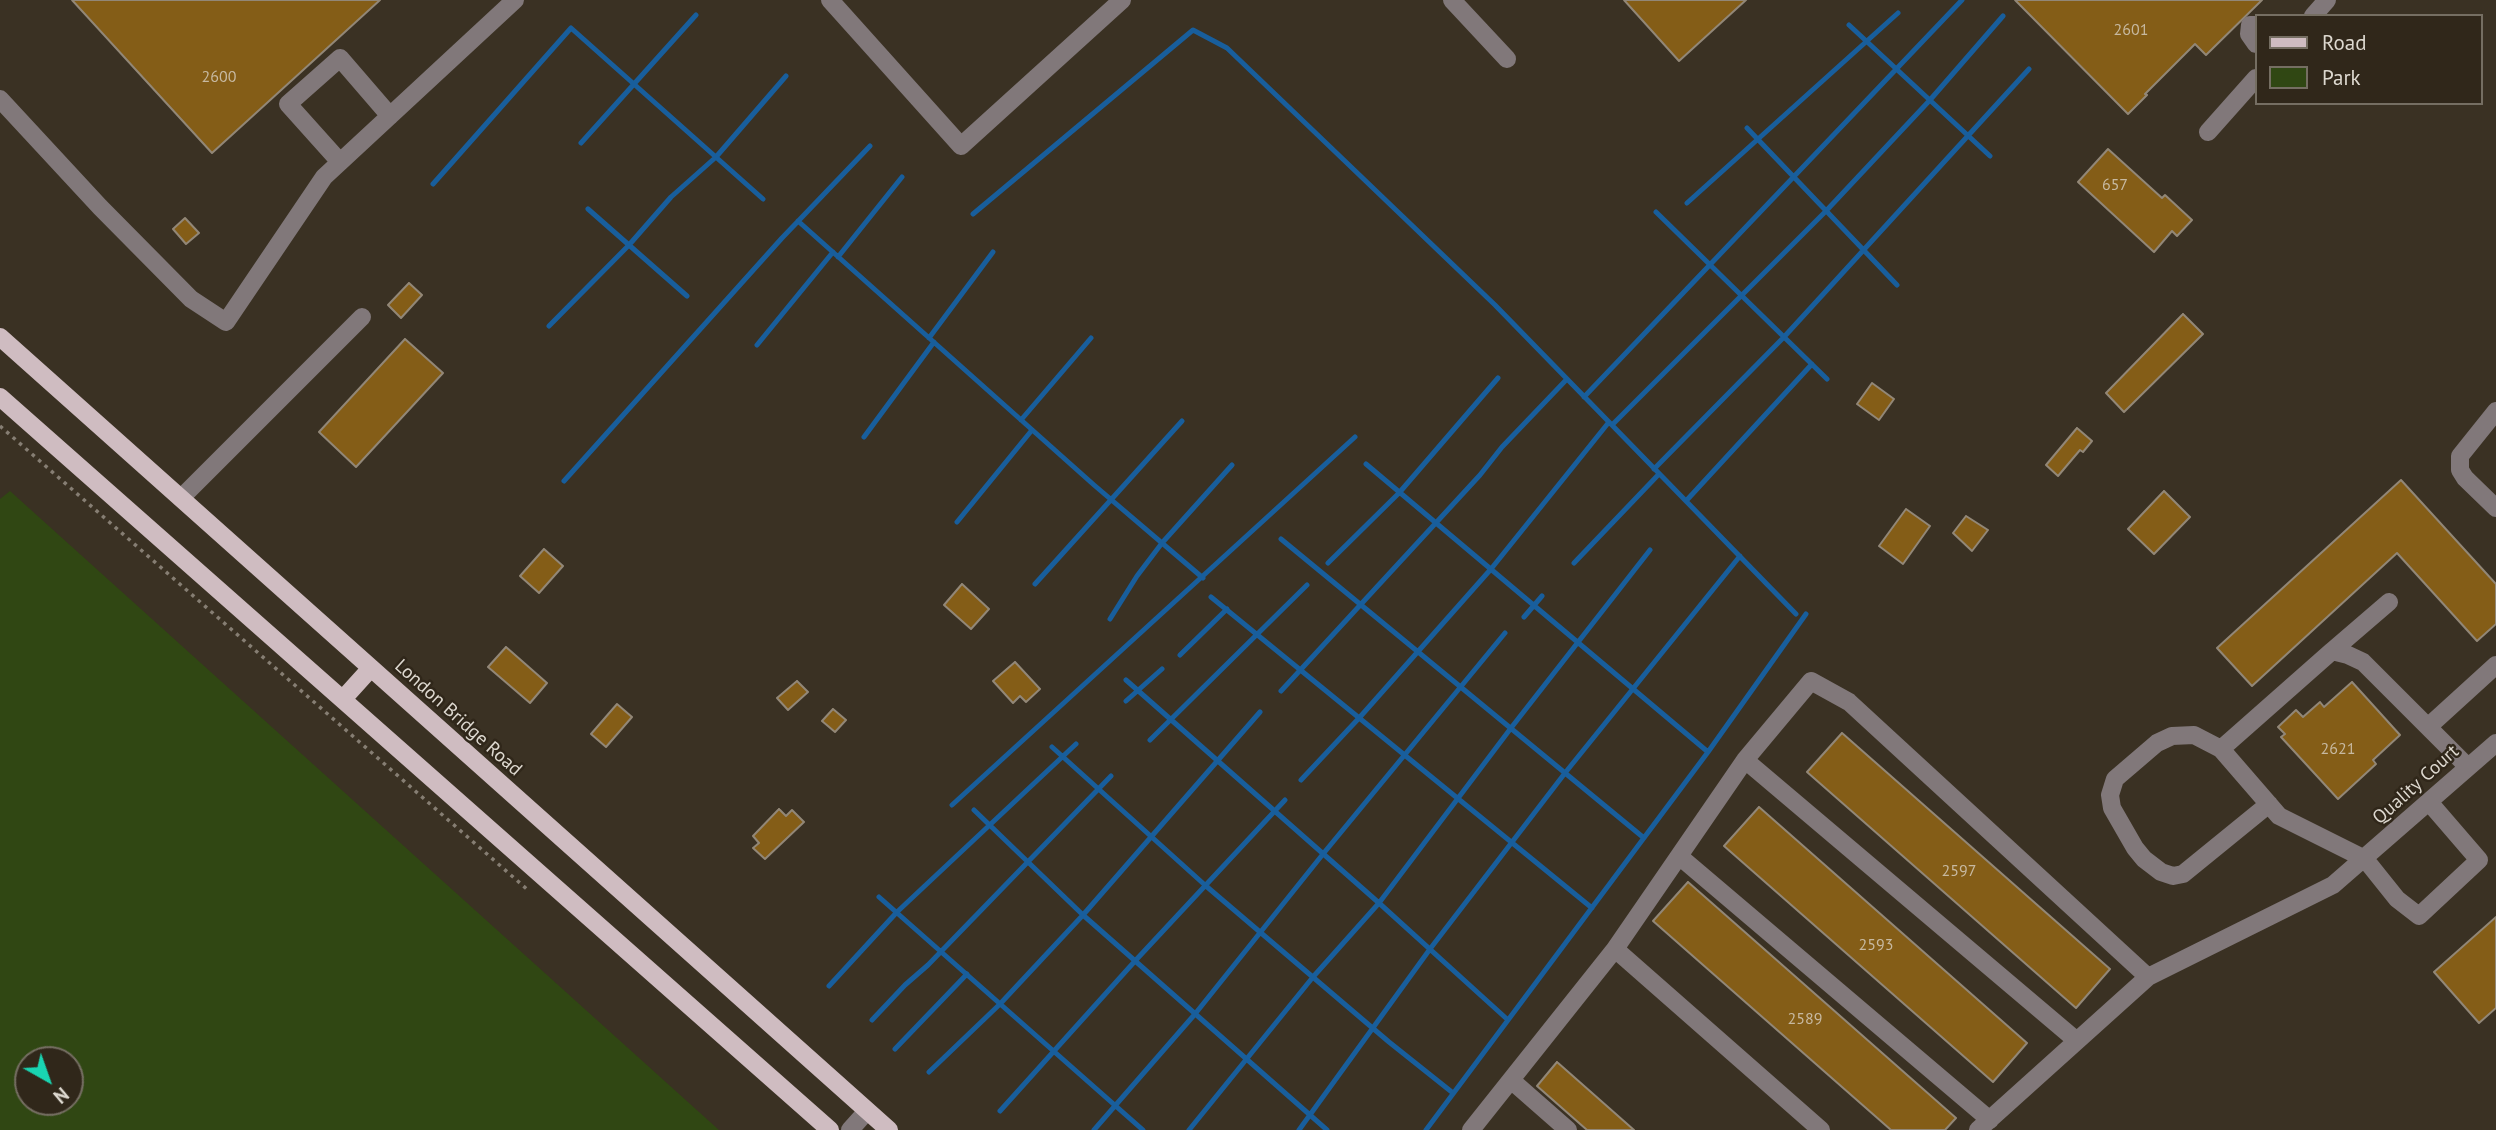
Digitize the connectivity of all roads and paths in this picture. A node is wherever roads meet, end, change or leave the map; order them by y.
1 (515, 0) edge
2 (830, 0) edge
3 (1122, 0) edge
4 (1452, 0) edge
5 (2327, 0) edge
6 (2315, 14) edge
7 (2254, 25) edge
8 (2254, 41) edge
9 (1507, 58) dead end
10 (2254, 80) edge
11 (0, 99) edge
12 (390, 116) junction
13 (2208, 132) dead end
14 (340, 162) junction
15 (362, 317) dead end
16 (0, 337) edge
17 (0, 397) edge
18 (2496, 411) edge
19 (0, 426) edge
20 (181, 498) junction
21 (2496, 508) edge
22 (2389, 602) dead end
23 (2332, 651) junction
24 (2496, 665) edge
25 (371, 668) junction
26 (343, 699) junction
27 (2428, 726) junction
28 (2496, 743) edge
29 (2221, 749) junction
30 (1745, 760) junction
31 (2469, 767) junction
32 (2429, 802) junction
33 (2269, 804) junction
34 (1679, 856) junction
35 (2365, 859) junction
36 (534, 895) dead end
37 (1615, 949) junction
38 (2148, 977) junction
39 (2077, 1041) junction
40 (1511, 1080) junction
41 (867, 1111) junction
42 (1984, 1125) edge
43 (830, 1130) edge
44 (850, 1130) edge
45 (889, 1130) edge
46 (1471, 1130) edge
47 (1568, 1130) edge
48 (1821, 1130) edge

1 - 12 street
2 - 3 street
4 - 9 street
5 - 6 street
7 - 8 street
10 - 13 street
11 - 14 street
12 - 14 street
12 - 14 street
15 - 20 street
16 - 20 main road, London Bridge Road
17 - 26 main road
18 - 21 street
19 - 36 path
20 - 25 main road, London Bridge Road
22 - 23 street
23 - 27 street
23 - 29 street
24 - 27 street
25 - 26 main road
25 - 41 main road, London Bridge Road
26 - 43 main road
27 - 31 street
28 - 31 street, Quality Court
29 - 33 street
29 - 33 street
30 - 34 street
30 - 38 street
30 - 39 street
31 - 32 street, Quality Court
32 - 35 street, Quality Court
32 - 35 street
33 - 35 street
34 - 37 street
34 - 42 street
35 - 38 street, Quality Court
37 - 40 street
37 - 48 street
38 - 39 street, Quality Court
39 - 42 street, Quality Court
40 - 46 street
40 - 47 street
41 - 44 street
41 - 45 main road, London Bridge Road

